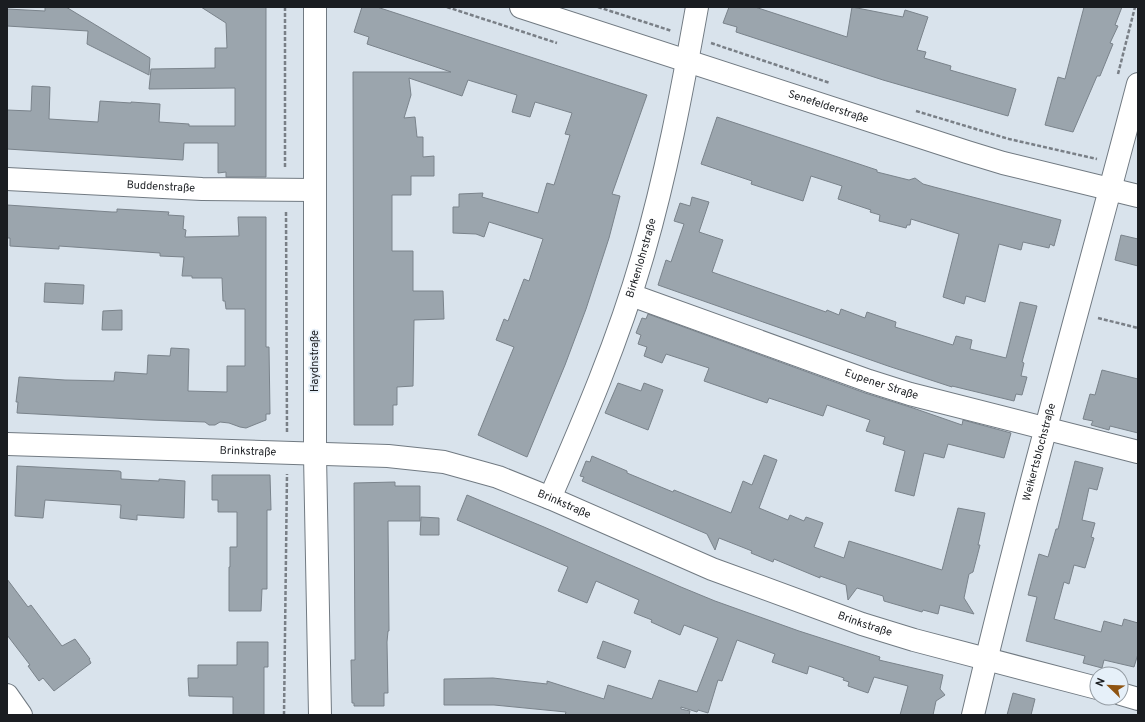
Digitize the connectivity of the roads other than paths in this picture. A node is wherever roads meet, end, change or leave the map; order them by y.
1 (315, 7) edge
2 (521, 7) edge
3 (697, 7) edge
4 (687, 61) junction
5 (1138, 84) edge
6 (7, 179) edge
7 (315, 190) junction
8 (1110, 190) junction
9 (1138, 196) edge
10 (631, 295) junction
11 (1047, 428) junction
12 (7, 444) edge
13 (1138, 452) edge
14 (315, 455) junction
15 (550, 498) junction
16 (987, 659) junction
17 (1089, 686) edge
18 (7, 695) edge
19 (21, 715) edge
20 (320, 715) edge
21 (973, 715) edge

1 - 7 street, Haydnstraße
2 - 4 street, Senefelderstraße
3 - 4 street, Birkenlohrstraße
4 - 8 street, Senefelderstraße
4 - 10 street, Birkenlohrstraße
5 - 8 street, Weikertsblochstraße
6 - 7 street, Buddenstraße
7 - 14 street, Haydnstraße
8 - 9 street, Senefelderstraße
8 - 11 street, Weikertsblochstraße
10 - 11 street, Eupener Straße
10 - 15 street, Birkenlohrstraße
11 - 13 street, Eupener Straße
11 - 16 street, Weikertsblochstraße
12 - 14 street, Brinkstraße
14 - 15 street, Brinkstraße
14 - 20 street, Haydnstraße
15 - 16 street, Brinkstraße
16 - 17 street, Brinkstraße
16 - 21 street, Weikertsblochstraße
18 - 19 street

